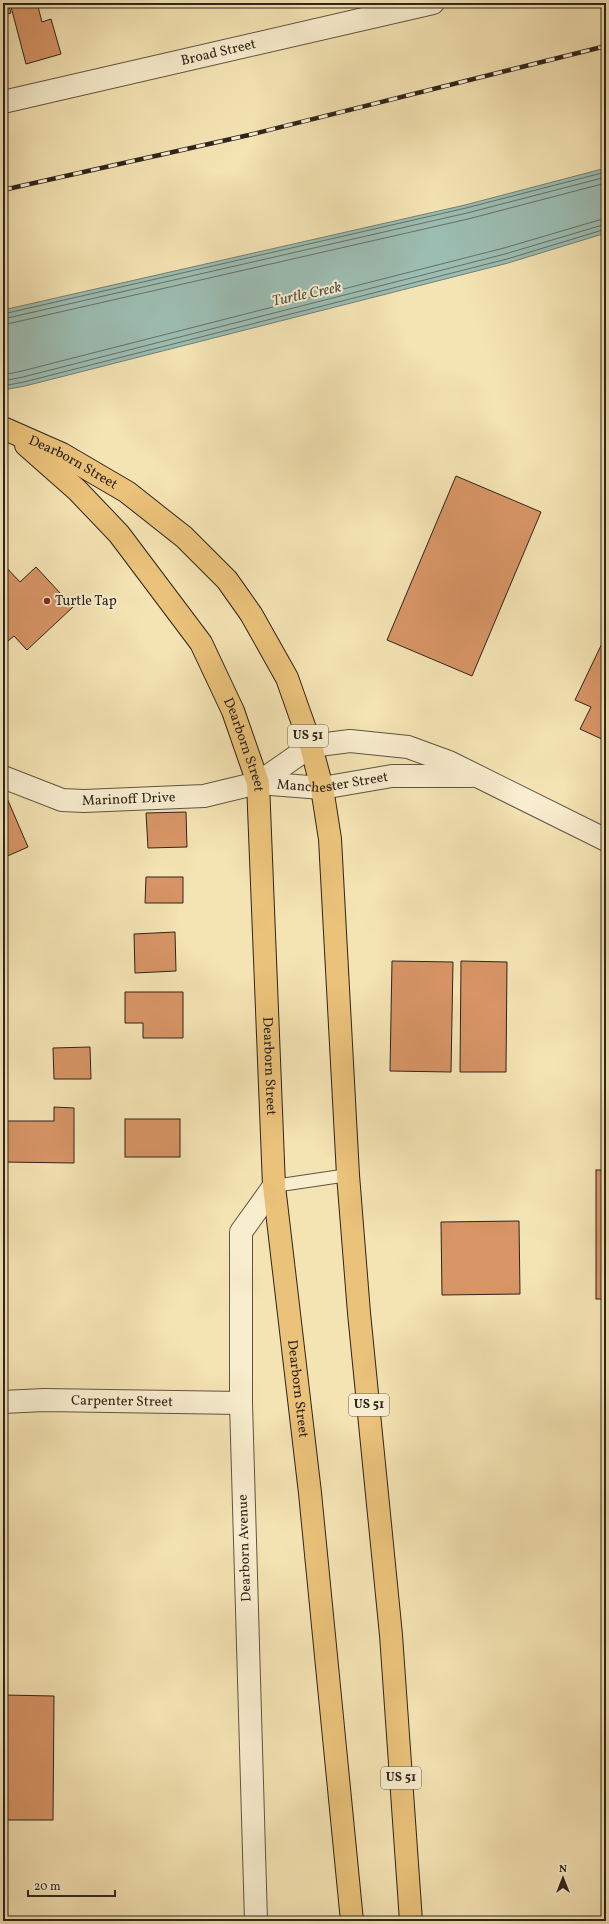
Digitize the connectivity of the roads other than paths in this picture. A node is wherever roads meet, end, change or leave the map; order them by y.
1 (433, 3) edge
2 (3, 102) edge
3 (6, 430) edge
4 (311, 746) junction
5 (477, 776) junction
6 (3, 777) edge
7 (258, 783) junction
8 (322, 788) junction
9 (606, 840) edge
10 (348, 1175) junction
11 (274, 1186) junction
12 (3, 1402) edge
13 (240, 1403) junction
14 (256, 1921) edge
15 (352, 1921) edge
16 (412, 1921) edge

1 - 2 street, Broad Street
3 - 4 main road, Dearborn Street / US 51
3 - 7 main road, Dearborn Street / US 51
4 - 5 street, Manchester Street
4 - 7 street, Manchester Street
4 - 8 main road, Dearborn Street / US 51
5 - 8 street, Manchester Street
5 - 9 street, Manchester Street
6 - 7 street, Marinoff Drive
7 - 8 street, Manchester Street
7 - 11 main road, Dearborn Street / US 51
8 - 10 main road, Dearborn Street / US 51
10 - 11 lane
10 - 16 main road, Dearborn Street / US 51
11 - 13 street, Dearborn Avenue
11 - 15 main road, Dearborn Street / US 51
12 - 13 street, Carpenter Street
13 - 14 street, Dearborn Avenue

